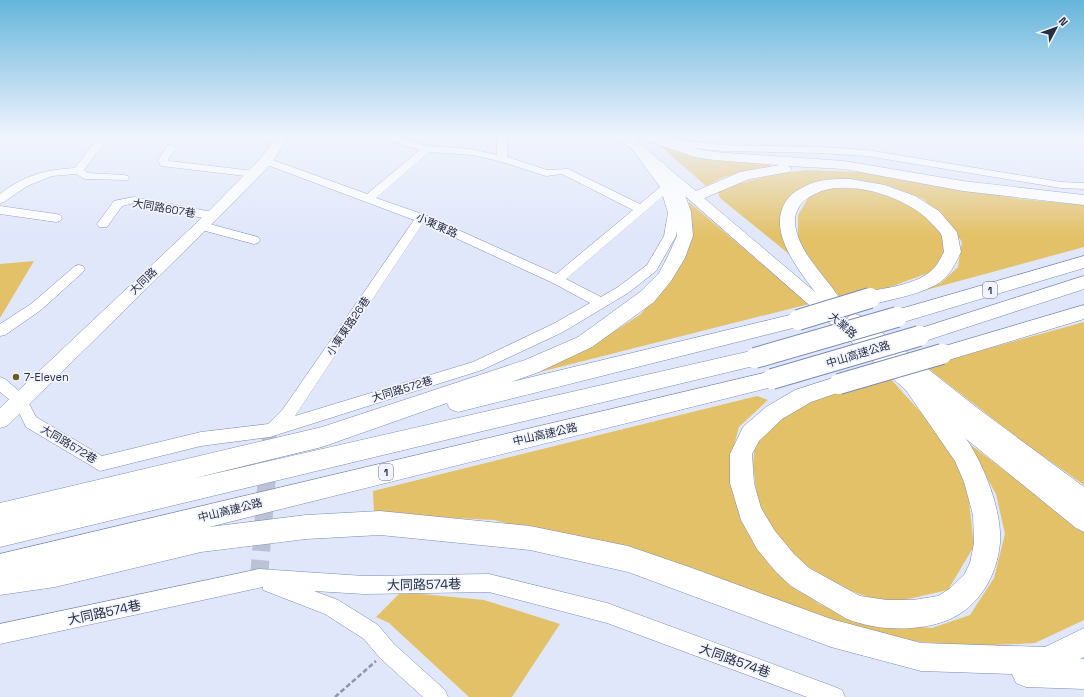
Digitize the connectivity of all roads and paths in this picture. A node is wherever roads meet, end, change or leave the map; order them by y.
1 (78, 171) joint
2 (223, 171) edge
3 (257, 171) edge
4 (292, 171) edge
5 (402, 171) edge
6 (538, 171) edge
7 (654, 171) edge
8 (661, 171) edge
9 (665, 171) edge
10 (670, 171) edge
11 (772, 171) edge
12 (875, 171) edge
13 (973, 171) edge
14 (254, 174) junction
15 (124, 178) dead end
16 (1084, 186) edge
17 (666, 188) junction
18 (700, 195) junction
19 (368, 199) junction
20 (0, 200) edge
21 (1084, 200) edge
22 (641, 209) junction
23 (0, 210) edge
24 (56, 218) dead end
25 (422, 218) junction
26 (207, 221) junction
27 (104, 224) dead end
28 (254, 240) dead end
29 (1084, 262) edge
30 (79, 269) dead end
31 (557, 280) junction
32 (1084, 282) edge
33 (832, 301) junction
34 (601, 303) junction
35 (1084, 312) edge
36 (0, 331) edge
37 (0, 383) edge
38 (914, 386) junction
39 (20, 400) junction
40 (0, 420) edge
41 (270, 430) junction
42 (322, 437) junction
43 (1084, 500) edge
44 (0, 515) edge
45 (1084, 521) edge
46 (0, 536) edge
47 (0, 567) edge
48 (259, 578) junction
49 (0, 582) edge
50 (0, 634) edge
51 (1084, 642) edge
52 (387, 651) junction
53 (921, 657) junction
54 (1084, 674) edge
55 (335, 697) edge
56 (438, 697) edge
57 (835, 697) edge

1 - 15 street
1 - 20 street
2 - 14 street
3 - 14 main road, 大同路
4 - 19 street, 小東東路
5 - 19 street
6 - 22 street
7 - 17 street, 大同路572巷
8 - 42 highway
9 - 18 main road, 大業路
10 - 18 main road, 大業路
11 - 18 highway
12 - 21 highway
13 - 16 street
14 - 26 main road, 大同路
17 - 22 street
17 - 34 street, 大同路572巷
18 - 33 main road, 大業路
18 - 38 main road, 大業路
19 - 25 street, 小東東路
22 - 31 street
23 - 24 street
25 - 31 street, 小東東路
25 - 41 street, 小東東路26巷
26 - 27 street, 大同路607巷
26 - 28 street, 大同路607巷
26 - 39 main road, 大同路
29 - 46 highway, 1, bridge
30 - 36 street
31 - 34 street, 小東東路
32 - 47 highway, 中山高速公路 / 1, bridge
33 - 42 highway, bridge
33 - 43 main road, 大業路
34 - 41 street, 大同路572巷
35 - 38 highway, bridge
37 - 39 street
38 - 45 main road, 大業路
39 - 40 main road, 大同路
39 - 41 street, 大同路572巷
42 - 44 highway
48 - 50 street, 大同路574巷
48 - 52 street
48 - 57 street, 大同路574巷
49 - 53 highway
51 - 53 highway
52 - 55 path
52 - 56 street
53 - 54 highway

